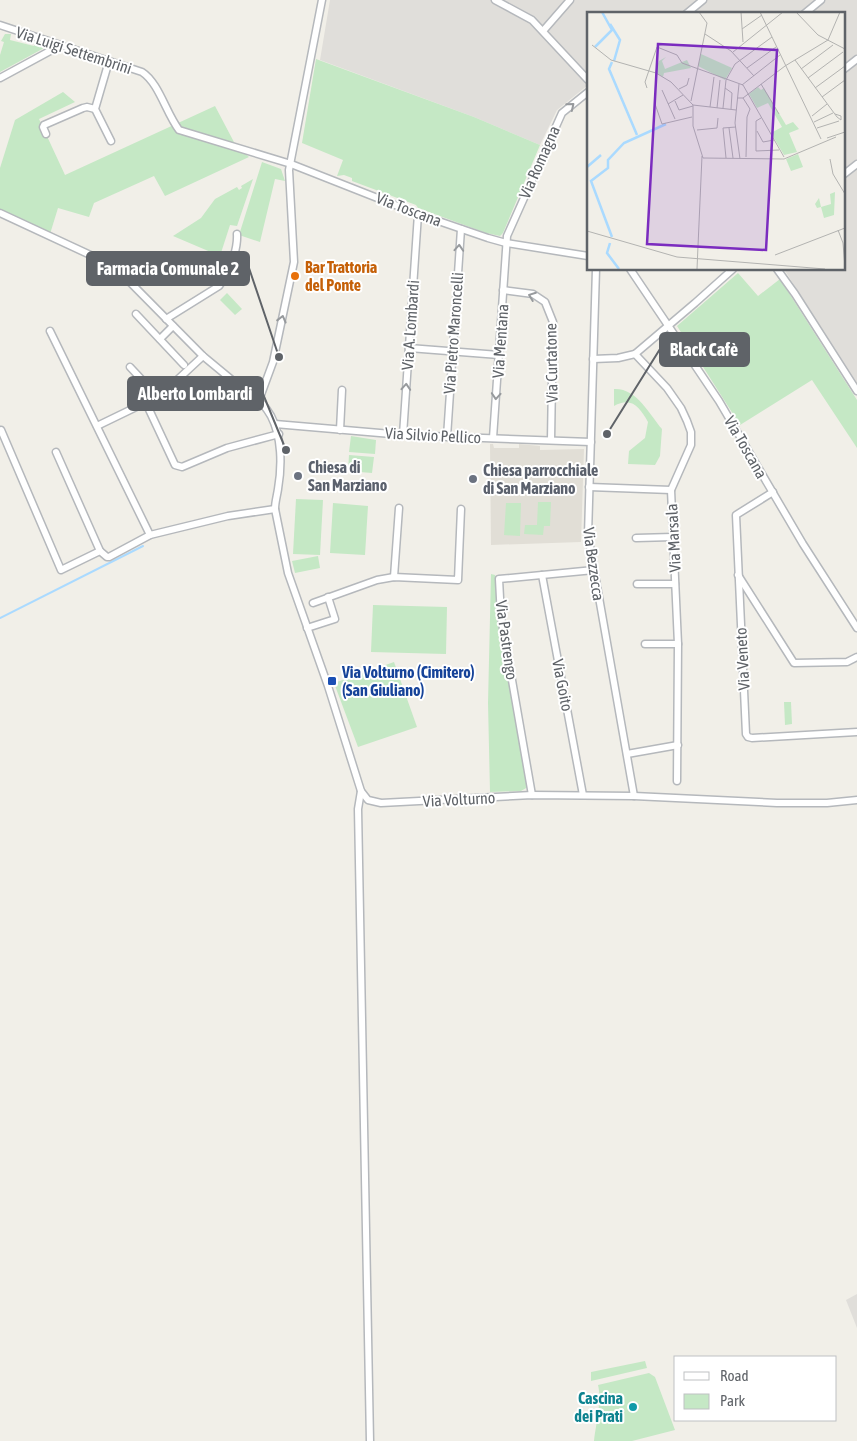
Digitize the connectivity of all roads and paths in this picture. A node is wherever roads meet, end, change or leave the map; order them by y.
1 (322, 0) edge
2 (495, 0) edge
3 (570, 0) edge
4 (703, 0) edge
5 (821, 0) edge
6 (688, 12) edge
7 (806, 12) edge
8 (0, 25) edge
9 (543, 31) junction
10 (60, 45) junction
11 (857, 59) edge
12 (109, 61) junction
13 (844, 69) edge
14 (0, 78) edge
15 (587, 79) edge
16 (587, 93) edge
17 (95, 109) junction
18 (46, 134) dead end
19 (111, 141) dead end
20 (291, 164) junction
21 (857, 164) edge
22 (844, 174) edge
23 (0, 213) edge
24 (418, 214) junction
25 (461, 229) junction
26 (237, 234) dead end
27 (506, 243) junction
28 (587, 256) edge
29 (596, 270) edge
30 (631, 270) edge
31 (732, 270) edge
32 (778, 270) edge
33 (503, 290) junction
34 (136, 314) dead end
35 (166, 320) junction
36 (173, 326) junction
37 (669, 326) junction
38 (50, 331) dead end
39 (160, 340) junction
40 (409, 348) junction
41 (452, 352) junction
42 (635, 354) junction
43 (499, 355) junction
44 (203, 356) junction
45 (593, 358) junction
46 (184, 365) dead end
47 (130, 367) dead end
48 (342, 390) dead end
49 (857, 391) edge
50 (158, 397) junction
51 (260, 400) junction
52 (146, 403) junction
53 (275, 424) junction
54 (97, 426) junction
55 (1, 430) edge
56 (340, 430) junction
57 (279, 434) junction
58 (403, 435) junction
59 (447, 437) junction
60 (493, 438) junction
61 (551, 440) junction
62 (591, 442) junction
63 (56, 452) dead end
64 (589, 487) junction
65 (670, 490) junction
66 (773, 492) junction
67 (399, 508) dead end
68 (275, 509) junction
69 (461, 509) dead end
70 (150, 535) junction
71 (673, 537) junction
72 (636, 538) dead end
73 (100, 551) junction
74 (594, 570) junction
75 (738, 574) junction
76 (542, 575) junction
77 (394, 578) junction
78 (637, 584) dead end
79 (675, 584) junction
80 (328, 597) junction
81 (312, 602) dead end
82 (307, 628) junction
83 (857, 628) edge
84 (645, 644) dead end
85 (678, 644) junction
86 (857, 657) edge
87 (857, 732) edge
88 (678, 745) junction
89 (627, 754) junction
90 (678, 781) dead end
91 (360, 791) junction
92 (532, 795) junction
93 (583, 795) junction
94 (634, 796) junction
95 (857, 800) edge
96 (370, 1441) edge

1 - 20 street
2 - 9 street
3 - 9 street
4 - 6 street
5 - 7 street
8 - 10 street, Via Luigi Settembrini
9 - 15 street
10 - 12 street, Via Luigi Settembrini
10 - 14 street
11 - 13 street
12 - 17 street
12 - 20 street, Via Luigi Settembrini
27 -> 16 street, Via Romagna
17 - 18 street
17 - 19 street
20 - 24 street, Via Toscana
51 -> 20 street
21 - 22 street
23 - 35 street
24 - 25 street, Via Toscana
24 - 40 street, Via A. Lombardi
25 - 27 street, Via Toscana
41 -> 25 street, Via Pietro Maroncelli
26 - 35 street
27 - 28 street, Via Toscana
27 - 33 street, Via Mentana
29 - 45 street, Via Bezzecca
30 - 37 street, Via Toscana
31 - 37 street
32 - 49 street
33 - 43 street, Via Mentana
61 -> 33 street, Via Curtatone
34 - 39 street
35 - 36 street
36 - 39 street
36 - 44 street
37 - 42 street
37 - 66 street, Via Toscana
38 - 54 street
39 - 46 street
40 - 41 street
58 -> 40 street, Via A. Lombardi
41 - 43 street
41 - 59 street, Via Pietro Maroncelli
42 - 45 street
42 - 65 street, Via Marsala
43 -> 60 street, Via Mentana
44 - 50 street
44 - 51 street
45 - 62 street, Via Bezzecca
47 - 50 street
48 - 56 street
50 - 52 street
51 - 53 street
52 - 54 street
52 - 57 street
53 - 56 street, Via Silvio Pellico
53 - 57 street
54 - 70 street
55 - 73 street
56 - 58 street, Via Silvio Pellico
57 - 68 street
58 - 59 street, Via Silvio Pellico
59 - 60 street, Via Silvio Pellico
60 - 61 street, Via Silvio Pellico
61 - 62 street, Via Silvio Pellico
62 - 64 street, Via Bezzecca
63 - 73 street
64 - 65 street
64 - 74 street, Via Bezzecca
65 - 71 street, Via Marsala
66 - 75 street, Via Veneto
66 - 83 street, Via Toscana
67 - 77 street
68 - 70 street
68 - 82 street
69 - 77 street
70 - 73 street
71 - 72 street
71 - 79 street, Via Marsala
74 - 76 street, Via Pastrengo
74 - 89 street, Via Bezzecca
75 - 86 street
75 - 87 street, Via Veneto
76 - 92 street, Via Pastrengo
76 - 93 street, Via Goito
77 - 80 street
78 - 79 street
79 - 85 street, Via Marsala
80 - 81 street
80 - 82 street
82 - 91 street
84 - 85 street
85 - 88 street, Via Marsala
88 - 89 street
88 - 90 street, Via Marsala
89 - 94 street, Via Bezzecca
91 - 92 street, Via Volturno
91 - 96 street
92 - 93 street, Via Volturno
93 - 94 street, Via Volturno
94 - 95 street, Via Volturno

